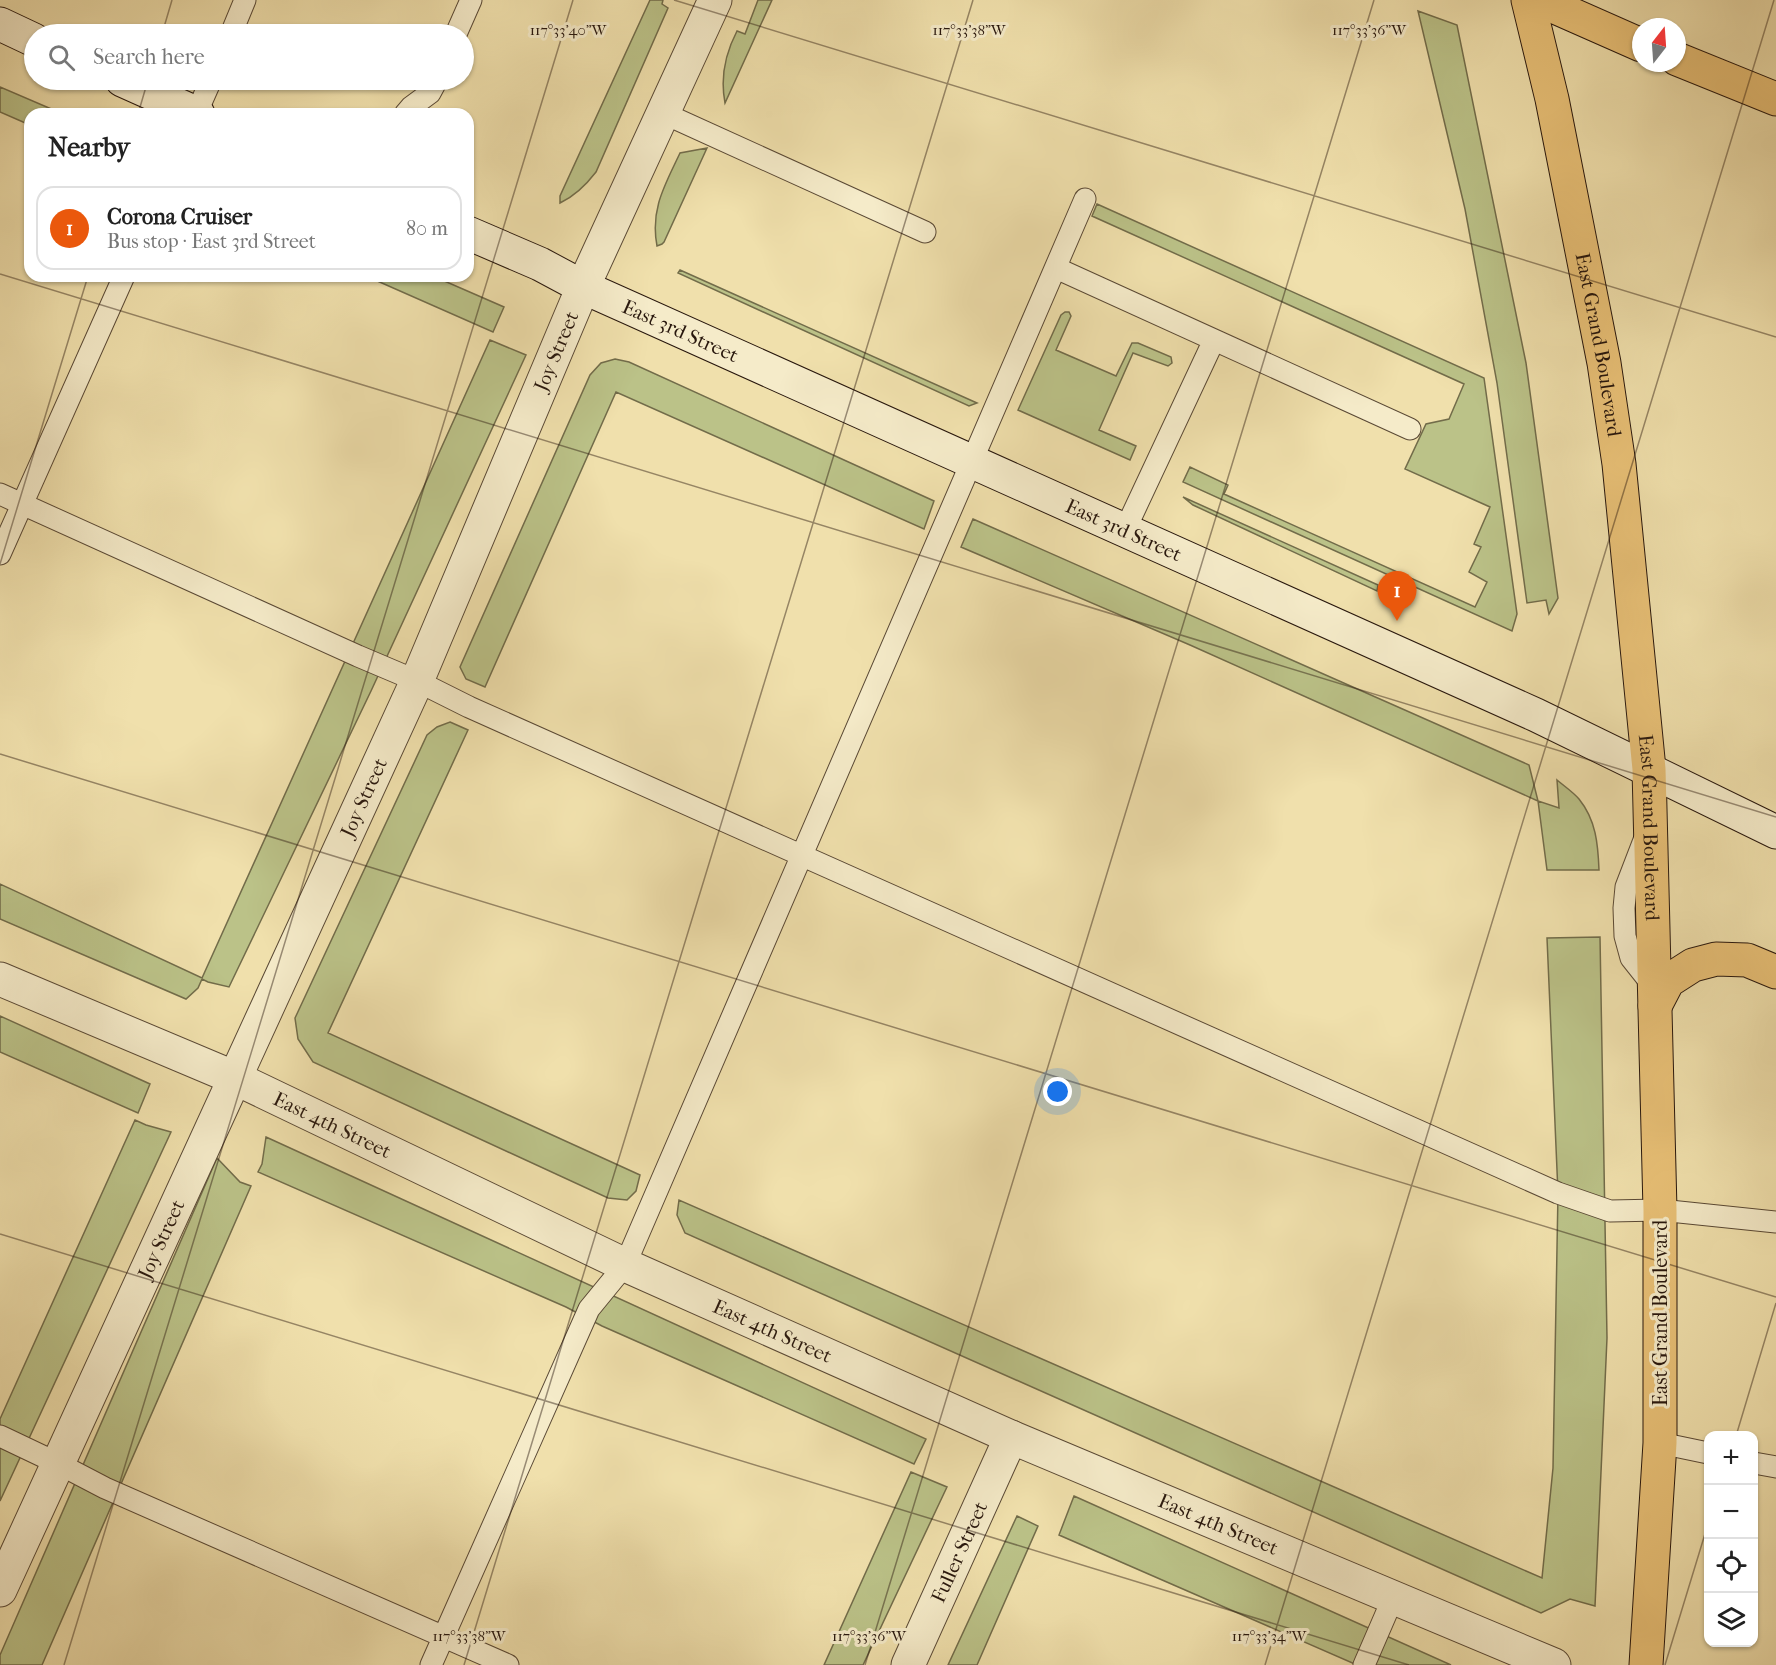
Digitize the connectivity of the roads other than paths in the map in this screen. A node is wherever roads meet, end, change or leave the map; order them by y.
1 (245, 0) edge
2 (471, 0) edge
3 (715, 0) edge
4 (1528, 0) edge
5 (1539, 0) edge
6 (0, 24) edge
7 (235, 24) edge
8 (460, 24) edge
9 (24, 35) edge
10 (1632, 41) edge
11 (1686, 63) edge
12 (144, 90) edge
13 (207, 90) edge
14 (431, 90) edge
15 (1776, 99) edge
16 (184, 108) edge
17 (199, 108) edge
18 (410, 108) edge
19 (663, 114) junction
20 (1085, 199) dead end
21 (925, 232) dead end
22 (474, 236) edge
23 (1056, 268) junction
24 (121, 282) edge
25 (583, 287) junction
26 (1214, 340) junction
27 (1410, 429) dead end
28 (972, 461) junction
29 (0, 494) edge
30 (22, 504) junction
31 (1125, 530) junction
32 (0, 554) edge
33 (417, 681) junction
34 (1649, 769) junction
35 (1776, 831) edge
36 (802, 856) junction
37 (1776, 972) edge
38 (0, 979) edge
39 (1655, 997) junction
40 (235, 1078) junction
41 (1660, 1210) junction
42 (1776, 1222) edge
43 (625, 1265) junction
44 (0, 1436) edge
45 (1011, 1437) junction
46 (1660, 1443) junction
47 (1704, 1452) edge
48 (59, 1464) junction
49 (1758, 1464) edge
50 (1776, 1467) edge
51 (0, 1590) edge
52 (1393, 1598) junction
53 (444, 1636) junction
54 (431, 1665) edge
55 (508, 1665) edge
56 (908, 1665) edge
57 (1364, 1665) edge
58 (1554, 1665) edge
59 (1646, 1665) edge

1 - 7 lane
2 - 8 lane
3 - 19 street, Joy Street
4 - 34 main road, East Grand Boulevard
5 - 10 main road
6 - 9 street
11 - 15 main road
12 - 16 street
13 - 17 lane
14 - 18 lane
19 - 21 lane
19 - 25 street, Joy Street
20 - 23 lane
22 - 25 street, East 3rd Street
23 - 26 lane
23 - 28 lane
24 - 30 lane
25 - 28 street, East 3rd Street
25 - 33 street, Joy Street
26 - 27 lane
26 - 31 lane
28 - 31 street, East 3rd Street
28 - 36 lane
29 - 30 lane
30 - 32 lane
30 - 33 lane
31 - 34 street, East 3rd Street
33 - 36 lane
33 - 40 street, Joy Street
34 - 35 street, East 3rd Street
34 - 39 main road, East Grand Boulevard
36 - 41 lane
36 - 43 lane
37 - 39 main road
38 - 40 street, East 4th Street
39 - 41 main road, East Grand Boulevard
40 - 43 street, East 4th Street
40 - 48 street, Joy Street
41 - 42 lane
41 - 46 main road, East Grand Boulevard
43 - 45 street, East 4th Street
43 - 53 lane
44 - 48 lane
45 - 52 street, East 4th Street
45 - 56 street, Fuller Street
46 - 47 lane
46 - 59 main road, East Grand Boulevard
48 - 51 street, Joy Street
48 - 53 lane
49 - 50 lane
52 - 57 lane
52 - 58 street, East 4th Street
53 - 54 lane
53 - 55 lane

